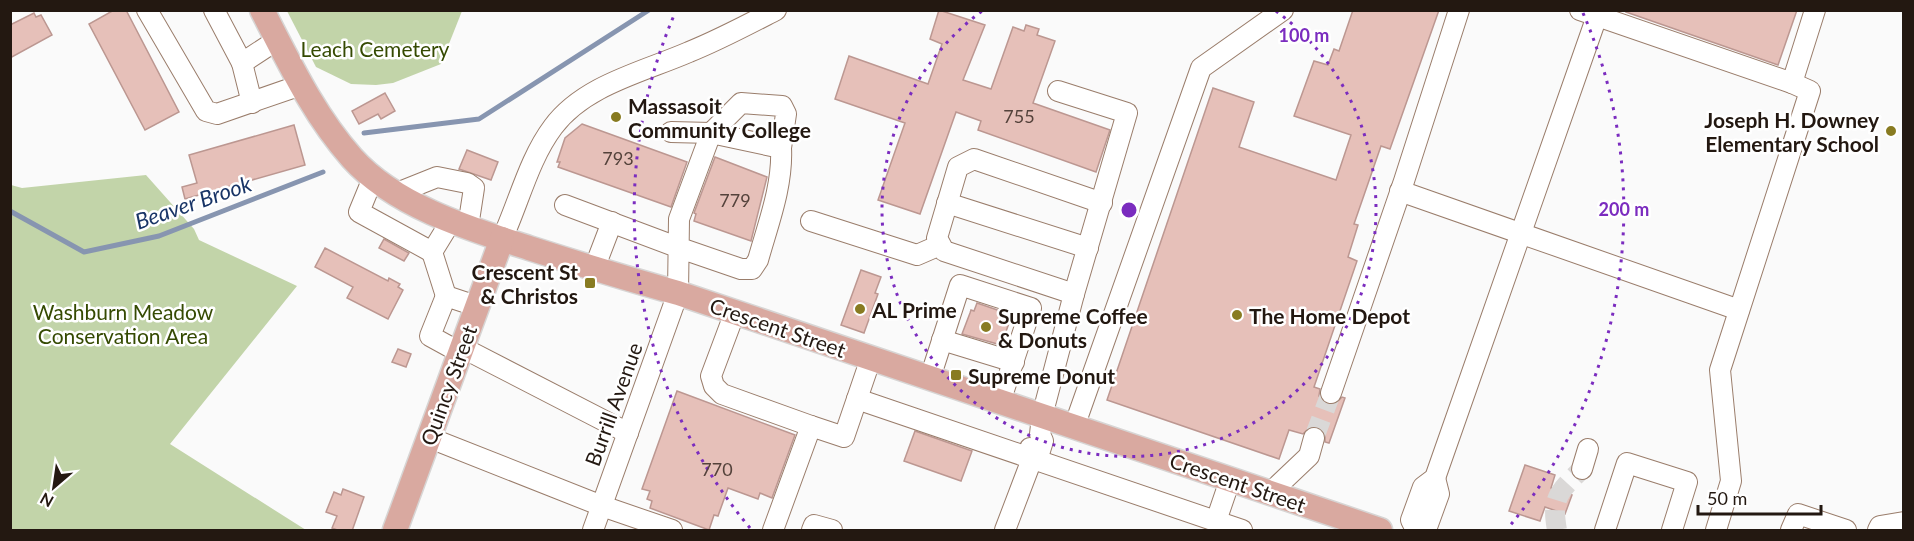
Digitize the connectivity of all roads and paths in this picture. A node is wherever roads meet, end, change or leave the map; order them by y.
1 (147, 10) edge
2 (214, 10) edge
3 (262, 10) edge
4 (776, 10) edge
5 (1283, 10) edge
6 (1459, 10) edge
7 (1815, 10) edge
8 (1589, 13) edge
9 (277, 40) junction
10 (243, 63) junction
11 (1792, 83) junction
12 (301, 85) junction
13 (1058, 91) dead end
14 (252, 103) junction
15 (671, 132) dead end
16 (711, 133) junction
17 (781, 156) junction
18 (373, 178) junction
19 (1400, 191) junction
20 (397, 193) junction
21 (947, 203) junction
22 (1102, 203) junction
23 (565, 205) dead end
24 (811, 221) dead end
25 (612, 222) junction
26 (460, 224) junction
27 (1521, 235) junction
28 (502, 239) junction
29 (940, 245) junction
30 (677, 247) junction
31 (1088, 248) junction
32 (432, 252) junction
33 (594, 269) junction
34 (678, 293) junction
35 (1074, 294) junction
36 (446, 296) junction
37 (476, 306) junction
38 (1739, 310) junction
39 (735, 312) junction
40 (943, 337) junction
41 (462, 351) junction
42 (871, 358) junction
43 (1014, 362) junction
44 (930, 378) junction
45 (1330, 393) tunnel mouth
46 (857, 399) junction
47 (1000, 402) junction
48 (1041, 425) junction
49 (811, 426) junction
50 (1074, 427) junction
51 (628, 433) junction
52 (430, 438) junction
53 (1313, 443) tunnel mouth
54 (1588, 449) dead end
55 (1032, 459) junction
56 (1582, 469) tunnel mouth
57 (1230, 480) junction
58 (1270, 493) junction
59 (602, 506) junction
60 (1216, 521) junction
61 (1904, 522) edge
62 (1417, 530) edge
63 (395, 531) edge
64 (593, 531) edge
65 (672, 531) edge
66 (773, 531) edge
67 (812, 531) edge
68 (832, 531) edge
69 (1005, 531) edge
70 (1242, 531) edge
71 (1380, 531) edge
72 (1605, 531) edge
73 (1672, 531) edge
74 (1716, 531) edge
75 (1791, 531) edge
76 (1846, 531) edge
77 (1878, 531) edge

1 - 14 street
2 - 10 street
3 - 9 main road, Crescent Street
4 - 28 street
5 - 50 street
6 - 19 street
7 - 11 street
8 - 11 street
8 - 27 street
9 - 10 street
9 - 12 main road, Crescent Street
10 - 14 street
11 - 38 street
12 - 14 street
12 - 18 main road, Crescent Street
13 - 22 street
15 - 16 street
16 - 17 street
16 - 17 street
16 - 30 street
17 - 30 street
18 - 20 main road, Crescent Street
18 - 32 street
19 - 27 street
19 - 45 street
20 - 26 main road, Crescent Street
20 - 26 street
21 - 22 street
21 - 29 street
21 - 31 street
22 - 31 street
23 - 25 street
24 - 29 street
25 - 30 street
25 - 33 street
26 - 28 main road, Crescent Street
26 - 32 street
27 - 38 street
27 - 62 street
28 - 33 main road, Crescent Street
28 - 37 main road, Quincy Street
29 - 35 street
30 - 34 street
31 - 35 street
32 - 36 street
33 - 34 main road, Crescent Street
34 - 39 main road, Crescent Street
34 - 51 street, Burrill Avenue
35 - 48 street
36 - 37 street
36 - 41 street
37 - 41 main road, Quincy Street
38 - 74 street
39 - 42 main road, Crescent Street
39 - 49 street
40 - 43 street
40 - 43 street
40 - 44 street
41 - 51 street
41 - 52 main road, Quincy Street
42 - 44 main road, Crescent Street
42 - 46 street
43 - 47 street
44 - 47 main road, Crescent Street
46 - 49 street
46 - 55 street
47 - 48 main road, Crescent Street
48 - 50 main road, Crescent Street
48 - 55 street
49 - 66 street
50 - 57 main road, Crescent Street
51 - 59 street, Burrill Avenue
52 - 59 street
52 - 63 main road, Quincy Street
53 - 58 street
54 - 56 street
55 - 60 street
55 - 69 street
57 - 58 main road, Crescent Street
57 - 60 street
58 - 71 main road, Crescent Street
59 - 64 street, Burrill Avenue
59 - 65 street
60 - 70 street
61 - 77 street
67 - 68 street
72 - 73 street
75 - 76 street

